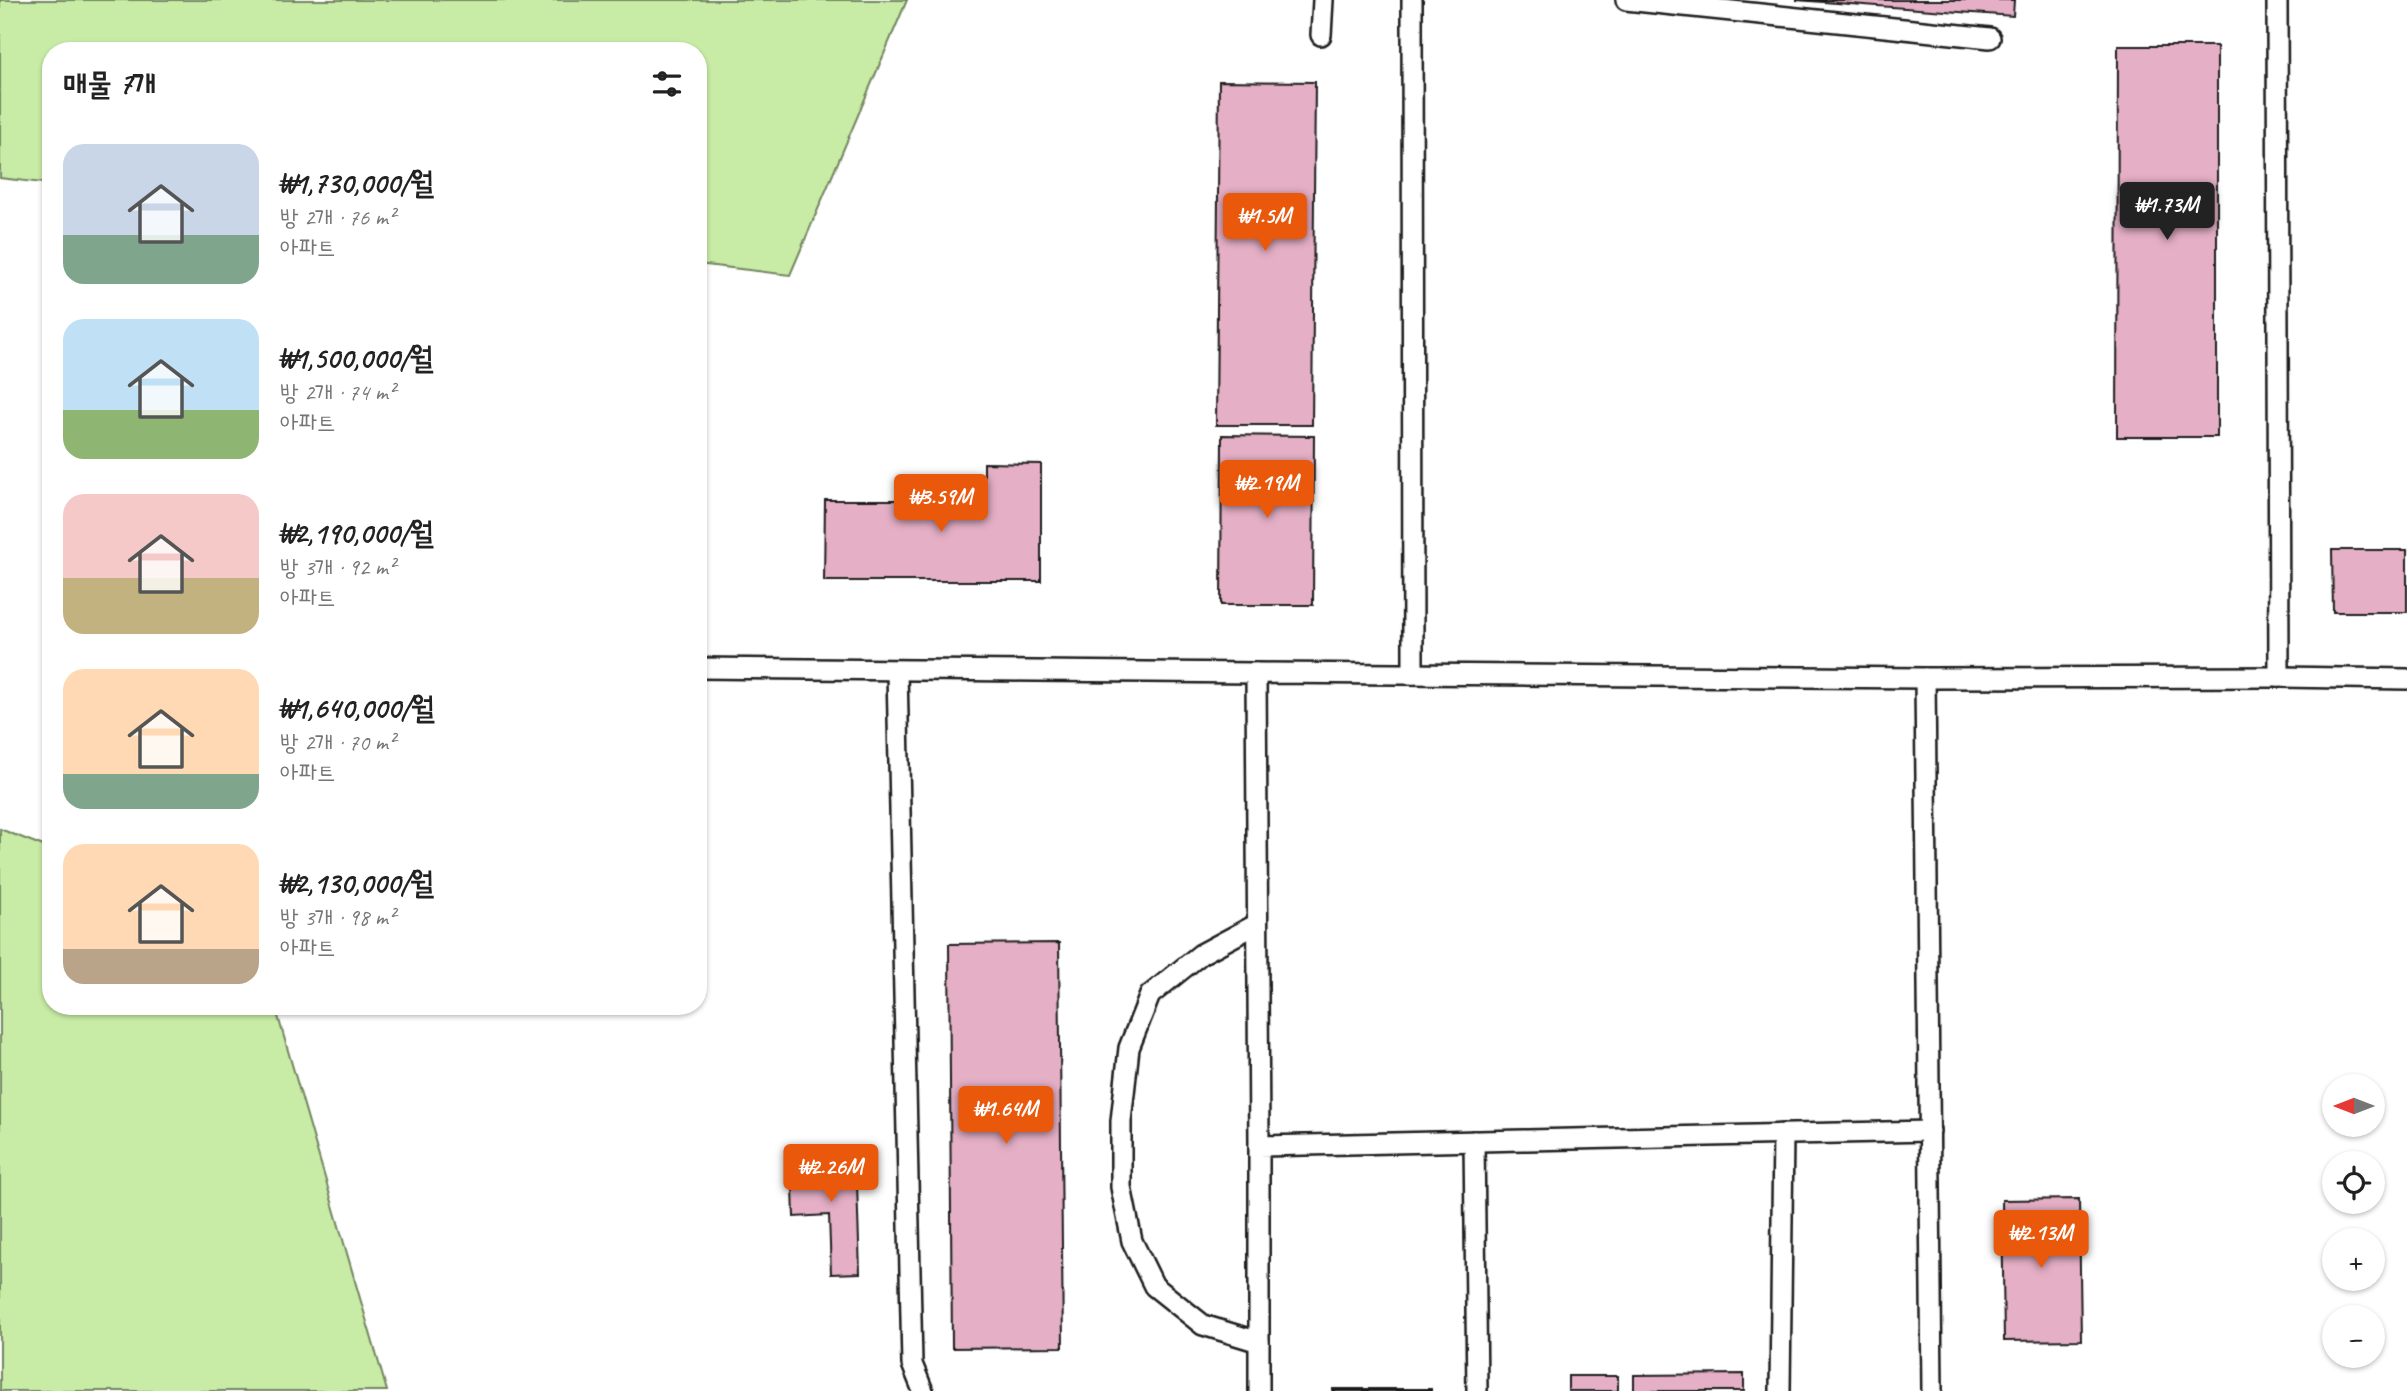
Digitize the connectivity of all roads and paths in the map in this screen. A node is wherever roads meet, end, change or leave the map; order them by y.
1 (1323, 0) edge
2 (1412, 0) edge
3 (1626, 0) edge
4 (2277, 0) edge
5 (1321, 35) dead end
6 (1990, 38) dead end
7 (707, 668) edge
8 (897, 671) junction
9 (1256, 673) junction
10 (1413, 674) junction
11 (2279, 677) junction
12 (1925, 678) junction
13 (2407, 679) edge
14 (1257, 924) junction
15 (1930, 1131) junction
16 (1783, 1134) junction
17 (1474, 1141) junction
18 (1259, 1146) junction
19 (1259, 1342) junction
20 (923, 1391) edge
21 (1259, 1391) edge
22 (1477, 1391) edge
23 (1780, 1391) edge
24 (1933, 1391) edge

1 - 5 lane
2 - 10 lane
3 - 6 lane
4 - 11 lane
7 - 8 lane
8 - 9 lane
8 - 20 lane
9 - 10 lane
9 - 14 lane
10 - 12 lane
11 - 12 lane
11 - 13 lane
12 - 15 lane
14 - 18 lane
14 - 19 lane
15 - 16 lane
15 - 24 lane
16 - 17 lane
16 - 23 lane
17 - 18 lane
17 - 22 lane
18 - 19 lane
19 - 21 lane

